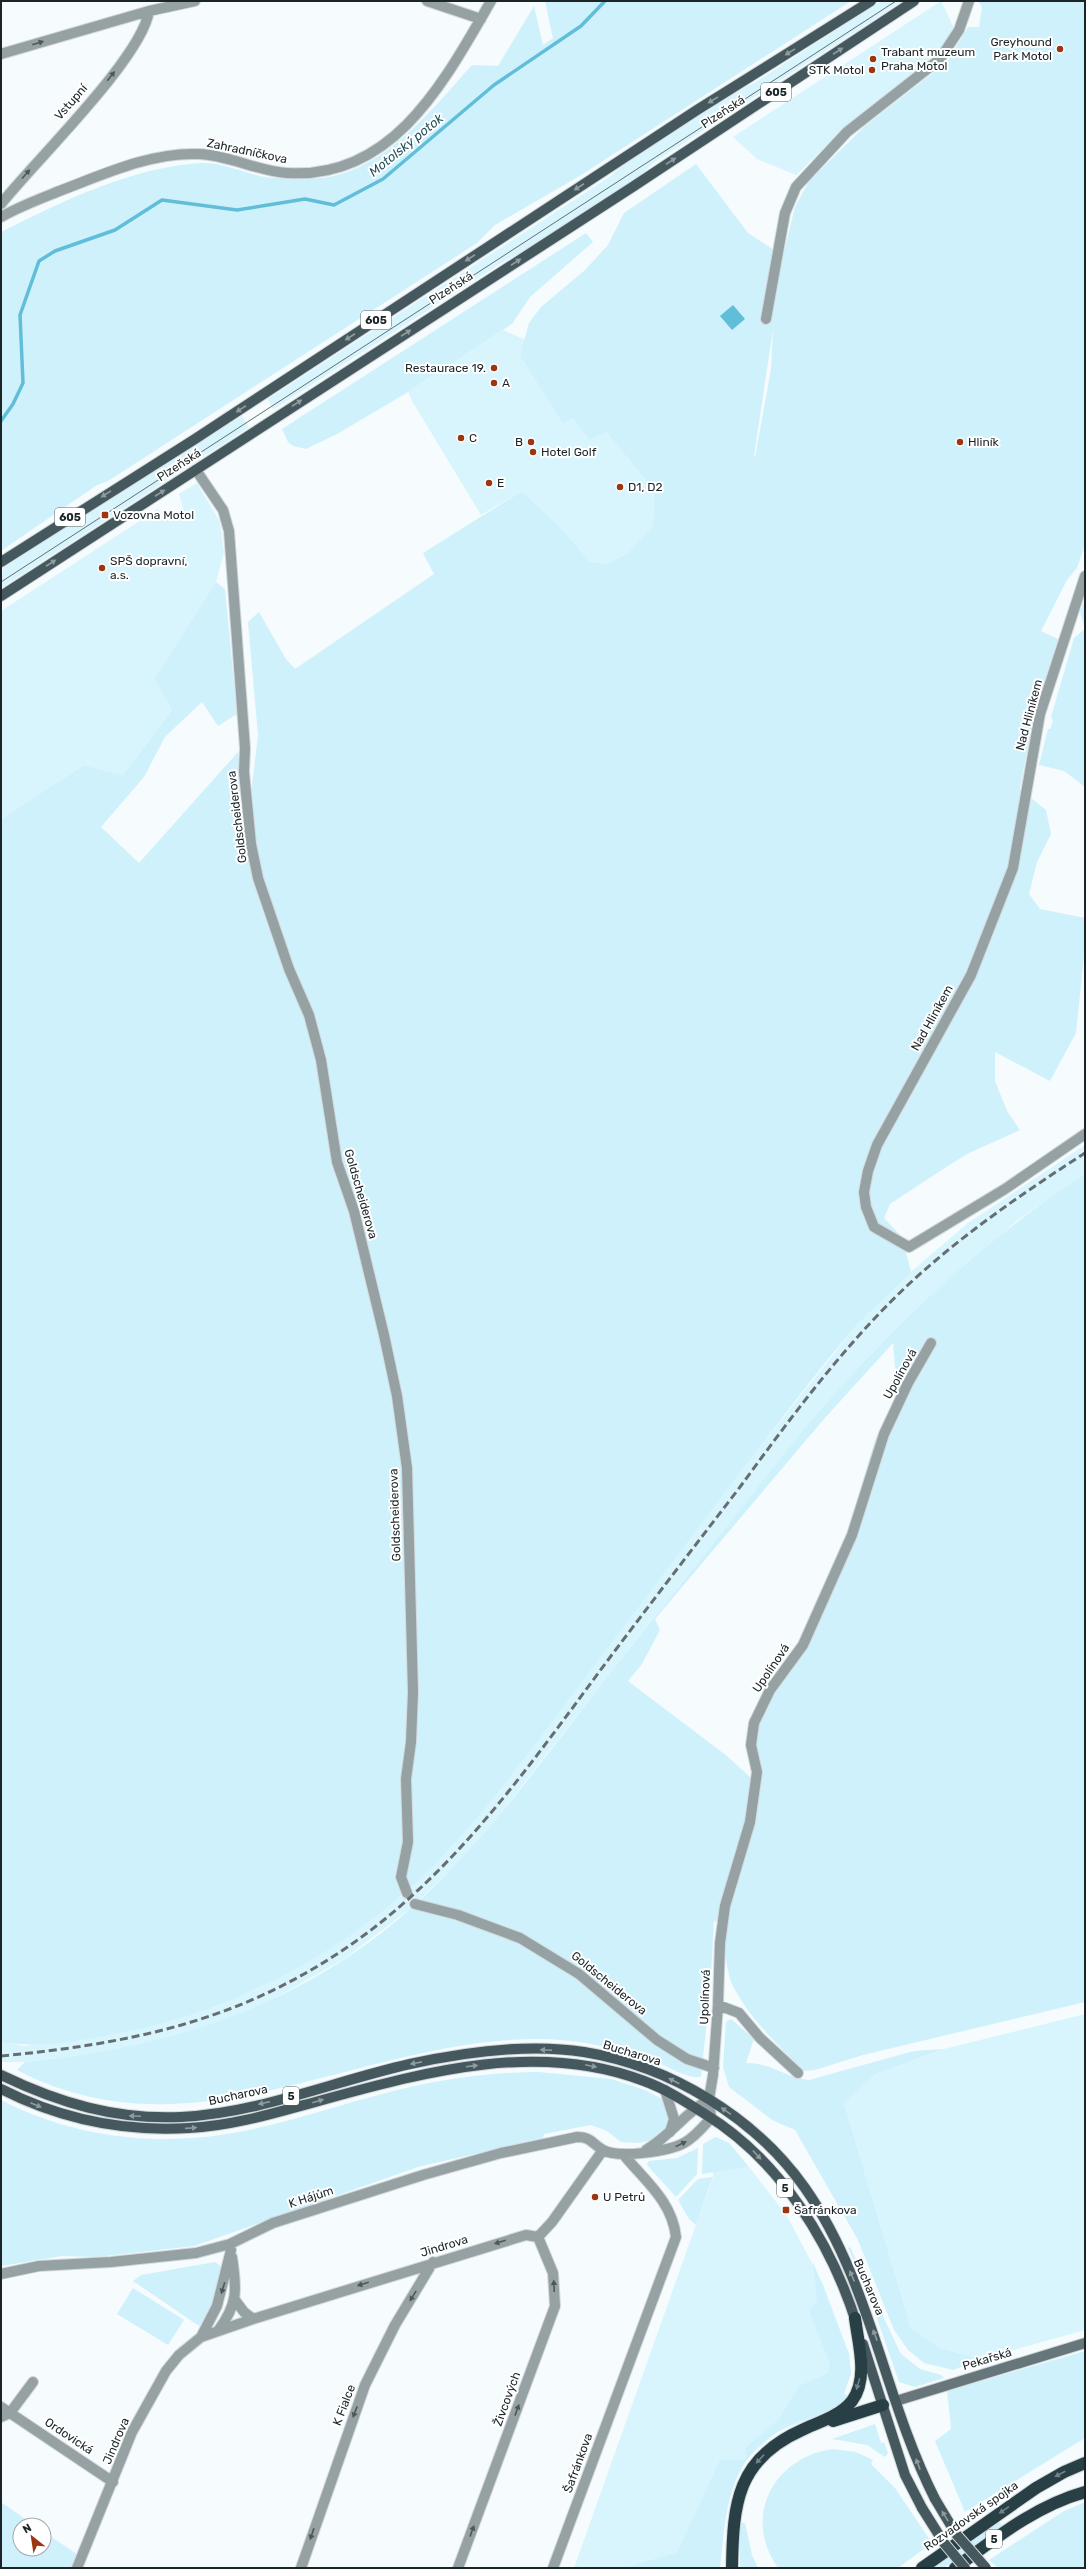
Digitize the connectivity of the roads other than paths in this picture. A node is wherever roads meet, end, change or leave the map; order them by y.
1 (193, 1) edge
2 (427, 1) edge
3 (491, 1) edge
4 (870, 1) edge
5 (914, 1) edge
6 (969, 1) edge
7 (149, 11) junction
8 (480, 19) junction
9 (1, 54) edge
10 (1, 204) edge
11 (1, 216) edge
12 (766, 319) dead end
13 (196, 470) junction
14 (1, 562) edge
15 (1085, 576) edge
16 (1, 596) edge
17 (1085, 1134) edge
18 (931, 1343) dead end
19 (407, 1893) dead end
20 (415, 1904) dead end
21 (718, 2005) junction
22 (714, 2068) junction
23 (798, 2072) dead end
24 (1, 2075) edge
25 (1, 2089) edge
26 (665, 2090) junction
27 (709, 2099) junction
28 (694, 2107) junction
29 (711, 2118) junction
30 (670, 2133) junction
31 (603, 2150) junction
32 (643, 2152) junction
33 (623, 2154) junction
34 (538, 2237) junction
35 (231, 2246) junction
36 (433, 2262) junction
37 (1, 2274) edge
38 (235, 2300) junction
39 (253, 2318) junction
40 (854, 2318) junction
41 (218, 2331) junction
42 (201, 2337) junction
43 (1085, 2343) edge
44 (33, 2382) dead end
45 (896, 2401) junction
46 (883, 2405) junction
47 (1, 2407) edge
48 (5, 2415) edge
49 (791, 2435) junction
50 (1085, 2463) edge
51 (113, 2482) junction
52 (1085, 2492) edge
53 (77, 2568) edge
54 (301, 2568) edge
55 (458, 2568) edge
56 (553, 2568) edge
57 (732, 2568) edge
58 (922, 2568) edge
59 (955, 2568) edge
60 (965, 2568) edge
61 (986, 2568) edge

1 - 7 street
2 - 8 street
3 - 8 street, Zahradníčkova
4 -> 14 main road, Plzeňská / 605
13 -> 5 main road, Plzeňská / 605
6 - 12 street
9 -> 7 street
10 -> 7 street, Vstupní
8 - 11 street, Zahradníčkova
16 -> 13 main road, Plzeňská / 605
13 - 19 street, Goldscheiderova
15 - 17 street, Nad Hliníkem
18 - 21 street, Upolínová
20 - 22 street, Goldscheiderova
21 - 22 street, Upolínová
21 - 23 street
22 - 27 street, Upolínová
27 -> 24 main road, Bucharova / 5
25 -> 26 main road, Bucharova / 5
26 - 28 main road, Bucharova / 5
26 - 30 street
27 - 28 street
27 - 29 street, Upolínová
45 -> 27 main road, Bucharova / 5
28 - 29 main road, Bucharova / 5
28 - 30 street
32 -> 29 street, K Hájům
29 -> 40 main road, Bucharova / 5
30 - 32 street
31 - 33 street, K Hájům
31 - 34 street
31 - 35 street, K Hájům
32 - 33 street, K Hájům
33 - 56 street, Šafránkova
34 -> 36 street, Jindrova
55 -> 34 street, Živcových
35 - 37 street, K Hájům
35 - 38 street
35 -> 42 street, Jindrova
36 -> 39 street, Jindrova
36 -> 54 street, K Fialce
38 - 39 street
38 - 41 street
39 - 41 street, Jindrova
40 - 46 main road, Bucharova / 5
40 -> 49 highway, 5
41 - 42 street, Jindrova
42 - 51 street, Jindrova
43 - 45 street, Pekařská
44 - 48 street
45 - 46 main road
61 -> 45 main road, Bucharova / 5, bridge
46 - 49 highway
46 - 60 main road, Bucharova / 5, bridge
47 - 48 street, Ordovická
48 - 51 street, Ordovická
49 -> 57 highway, 5
50 -> 58 highway, Rozvadovská spojka
51 - 53 street, Jindrova
52 - 59 highway, 5

